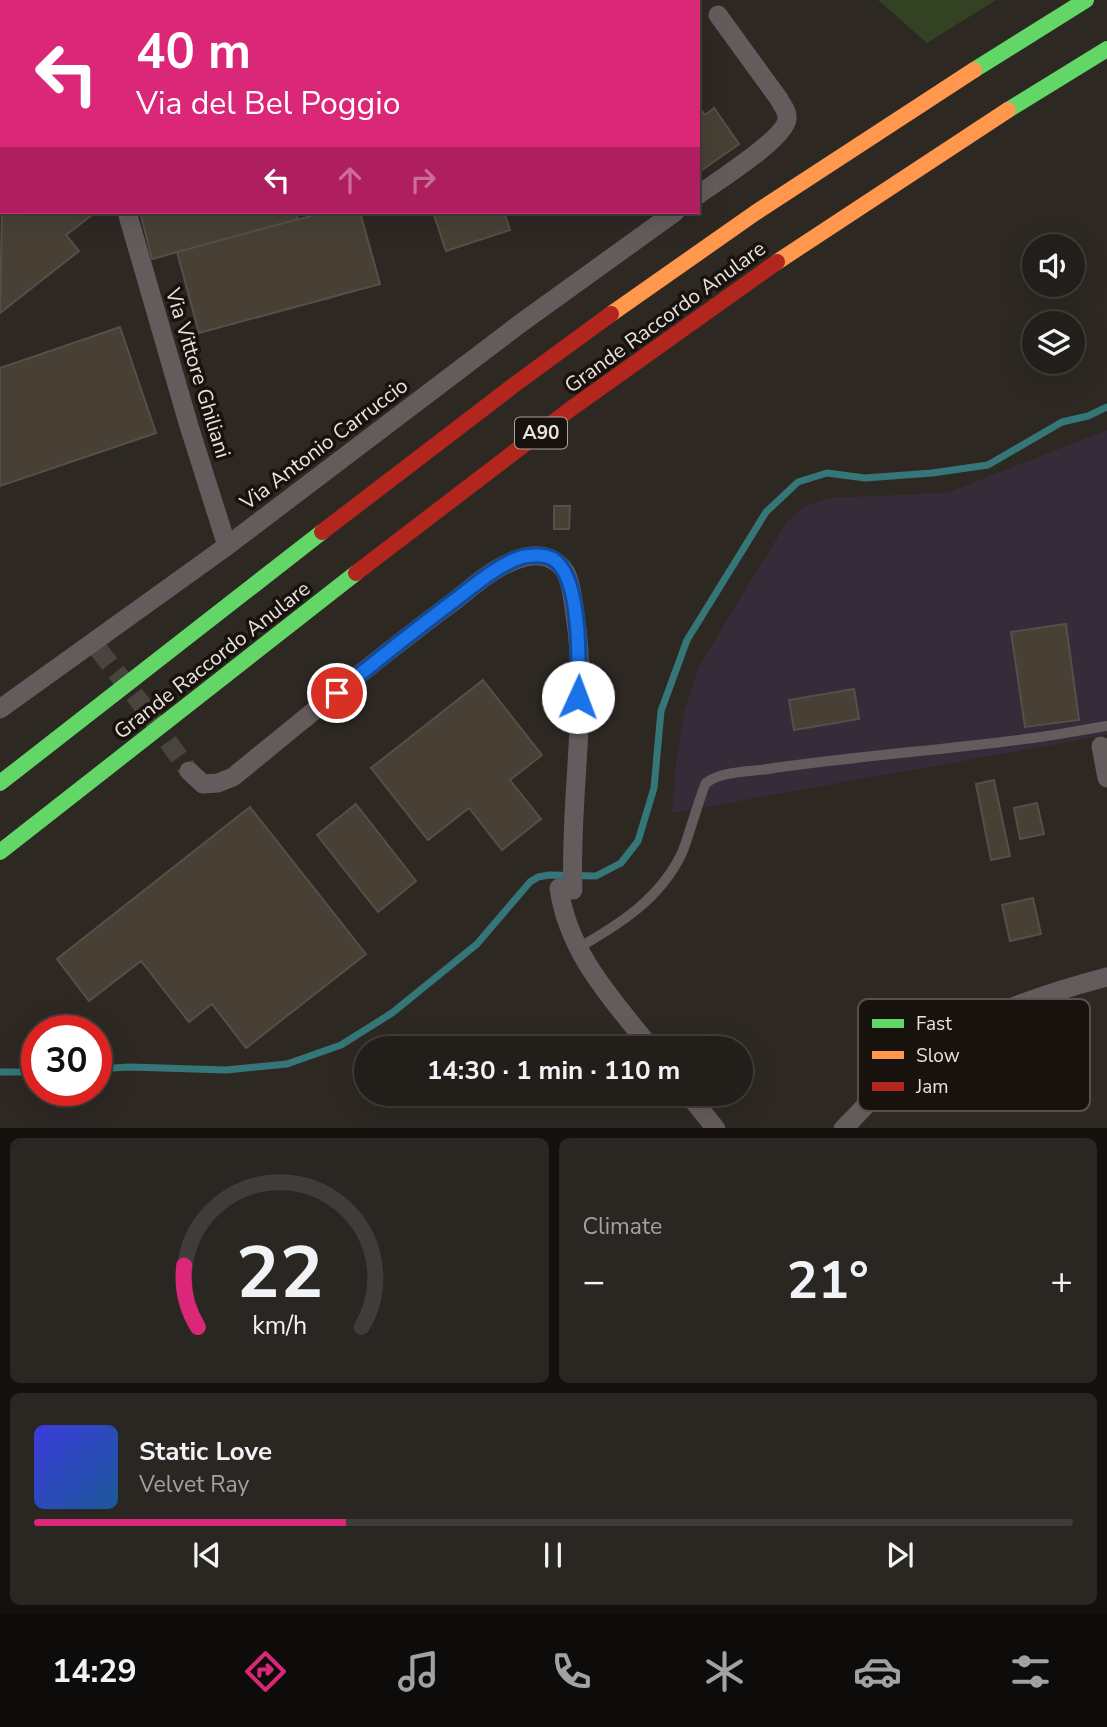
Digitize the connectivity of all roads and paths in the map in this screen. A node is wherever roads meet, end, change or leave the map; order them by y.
1 (1086, 0) edge
2 (718, 15) dead end
3 (1107, 49) edge
4 (700, 194) edge
5 (128, 214) edge
6 (672, 214) edge
7 (228, 546) junction
8 (0, 709) edge
9 (1107, 726) edge
10 (1101, 746) dead end
11 (189, 771) tunnel mouth
12 (1107, 778) edge
13 (0, 783) edge
14 (0, 852) edge
15 (578, 948) junction
16 (1107, 977) edge
17 (1033, 999) edge
18 (641, 1036) edge
19 (698, 1106) edge
20 (861, 1111) edge
21 (715, 1128) edge
22 (844, 1128) edge

1 - 13 highway, Grande Raccordo Anulare / A90
2 - 4 street
3 - 14 highway, Grande Raccordo Anulare / A90
5 - 7 street, Via Vittore Ghiliani
6 - 7 street, Via Antonio Carruccio
7 - 8 street, Via Antonio Carruccio
9 - 15 lane
10 - 12 street
11 - 15 street
15 - 18 street
16 - 17 street
19 - 21 street
20 - 22 street

